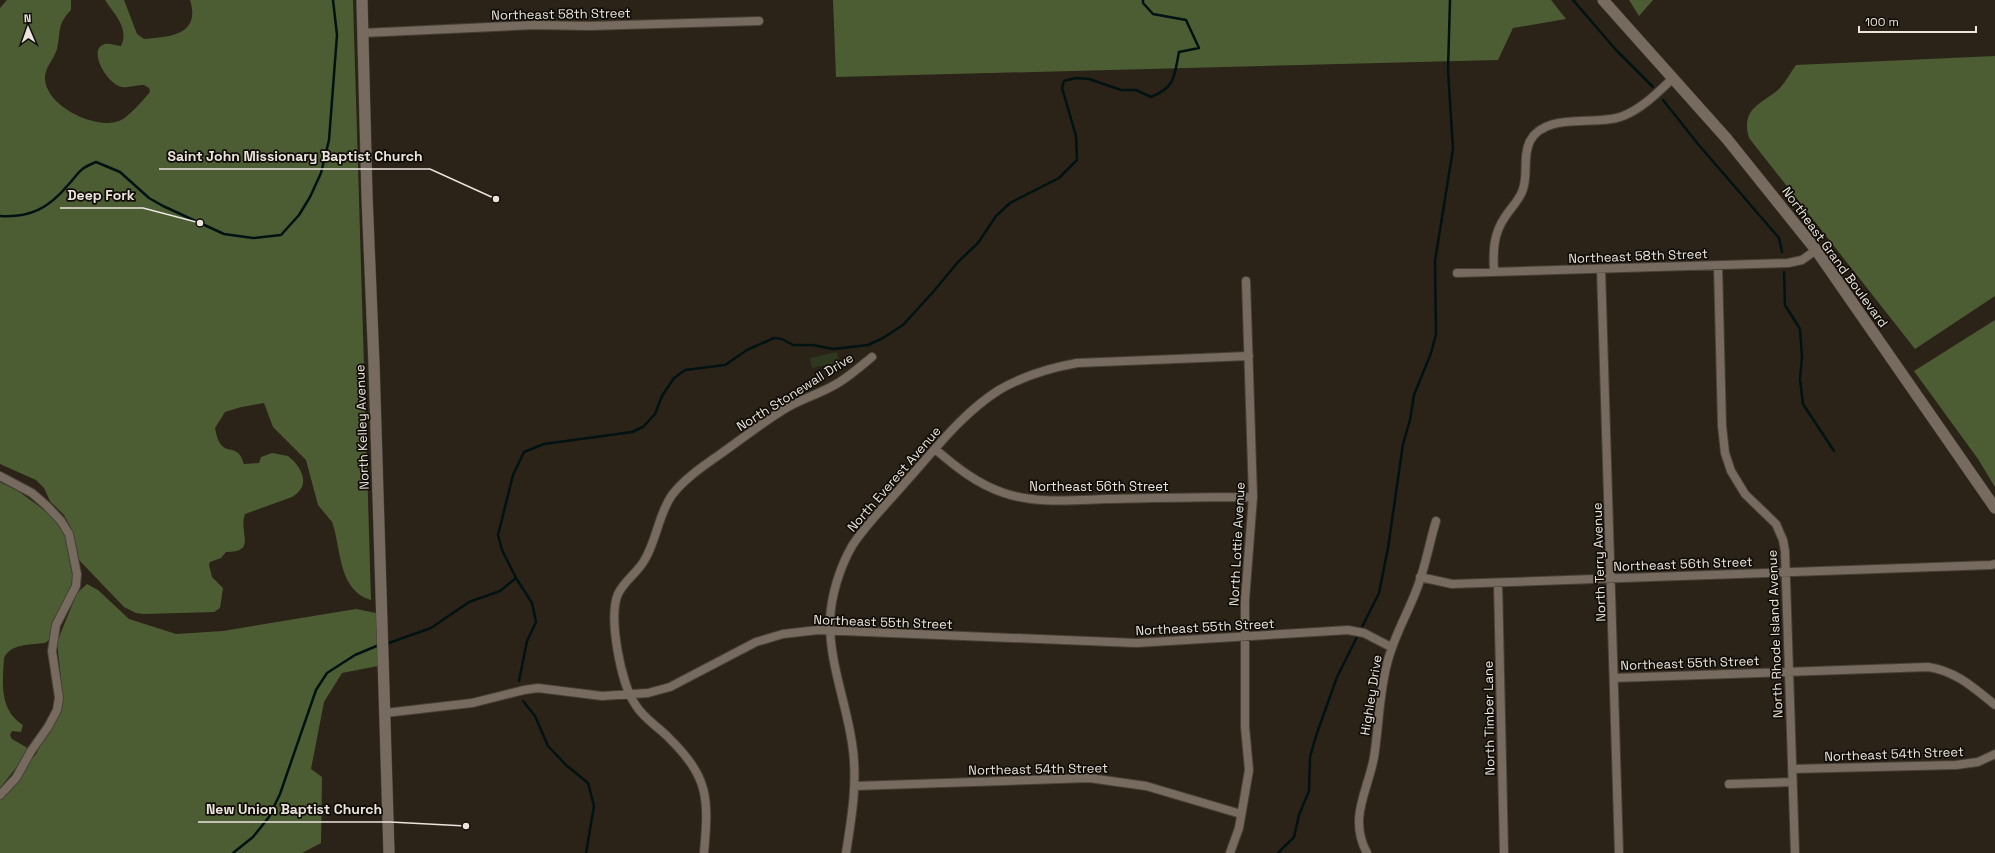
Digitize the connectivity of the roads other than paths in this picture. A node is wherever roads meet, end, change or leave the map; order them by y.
1 (362, 0) edge
2 (1603, 0) edge
3 (760, 21) dead end
4 (363, 33) junction
5 (1673, 78) junction
6 (1816, 250) junction
7 (1718, 266) junction
8 (1601, 269) junction
9 (1494, 272) junction
10 (1458, 273) dead end
11 (1246, 281) dead end
12 (1249, 356) junction
13 (872, 357) dead end
14 (935, 449) junction
15 (0, 476) edge
16 (1253, 496) junction
17 (1995, 508) edge
18 (1436, 521) dead end
19 (1995, 564) edge
20 (1787, 572) junction
21 (1420, 577) junction
22 (1611, 578) junction
23 (1498, 583) junction
24 (830, 630) junction
25 (1245, 637) junction
26 (1391, 647) junction
27 (1789, 672) junction
28 (1614, 678) junction
29 (629, 695) junction
30 (1995, 705) edge
31 (385, 713) junction
32 (1995, 754) edge
33 (1792, 769) junction
34 (1792, 782) junction
35 (1729, 784) dead end
36 (854, 786) junction
37 (0, 795) edge
38 (1241, 814) junction
39 (390, 853) edge
40 (704, 853) edge
41 (846, 853) edge
42 (1230, 853) edge
43 (1367, 853) edge
44 (1504, 853) edge
45 (1619, 853) edge
46 (1795, 853) edge

1 - 4 street, North Kelley Avenue
2 - 5 street, Northeast Grand Boulevard
3 - 4 street, Northeast 58th Street
4 - 31 street, North Kelley Avenue
5 - 6 street, Northeast Grand Boulevard
5 - 9 street
6 - 7 street, Northeast 58th Street
6 - 17 street, Northeast Grand Boulevard
7 - 8 street, Northeast 58th Street
7 - 20 street, North Rhode Island Avenue
8 - 9 street, Northeast 58th Street
8 - 22 street, North Terry Avenue
9 - 10 street, Northeast 58th Street
11 - 12 street, North Lottie Avenue
12 - 14 street, North Everest Avenue
12 - 16 street, North Lottie Avenue
13 - 29 street, North Stonewall Drive
14 - 16 street, Northeast 56th Street
14 - 24 street, North Everest Avenue
15 - 37 street
16 - 25 street, North Lottie Avenue
18 - 21 street, Highley Drive
19 - 20 street, Northeast 56th Street
20 - 22 street, Northeast 56th Street
20 - 27 street, North Rhode Island Avenue
21 - 23 street, Northeast 56th Street
21 - 26 street, Highley Drive
22 - 23 street, Northeast 56th Street
22 - 28 street, North Terry Avenue
23 - 44 street, North Timber Lane
24 - 25 street, Northeast 55th Street
24 - 29 street, Northeast 55th Street
24 - 36 street, North Everest Avenue
25 - 26 street, Northeast 55th Street
25 - 38 street, North Lottie Avenue
26 - 43 street, Highley Drive
27 - 28 street, Northeast 55th Street
27 - 30 street, Northeast 55th Street
27 - 33 street, North Rhode Island Avenue
28 - 45 street, North Terry Avenue
29 - 31 street, Northeast 55th Street
29 - 40 street, North Stonewall Drive
31 - 39 street, North Kelley Avenue
32 - 33 street, Northeast 54th Street
33 - 34 street, North Rhode Island Avenue
34 - 35 street
34 - 46 street, North Rhode Island Avenue
36 - 38 street, Northeast 54th Street
36 - 41 street, North Everest Avenue
38 - 42 street, North Lottie Avenue

